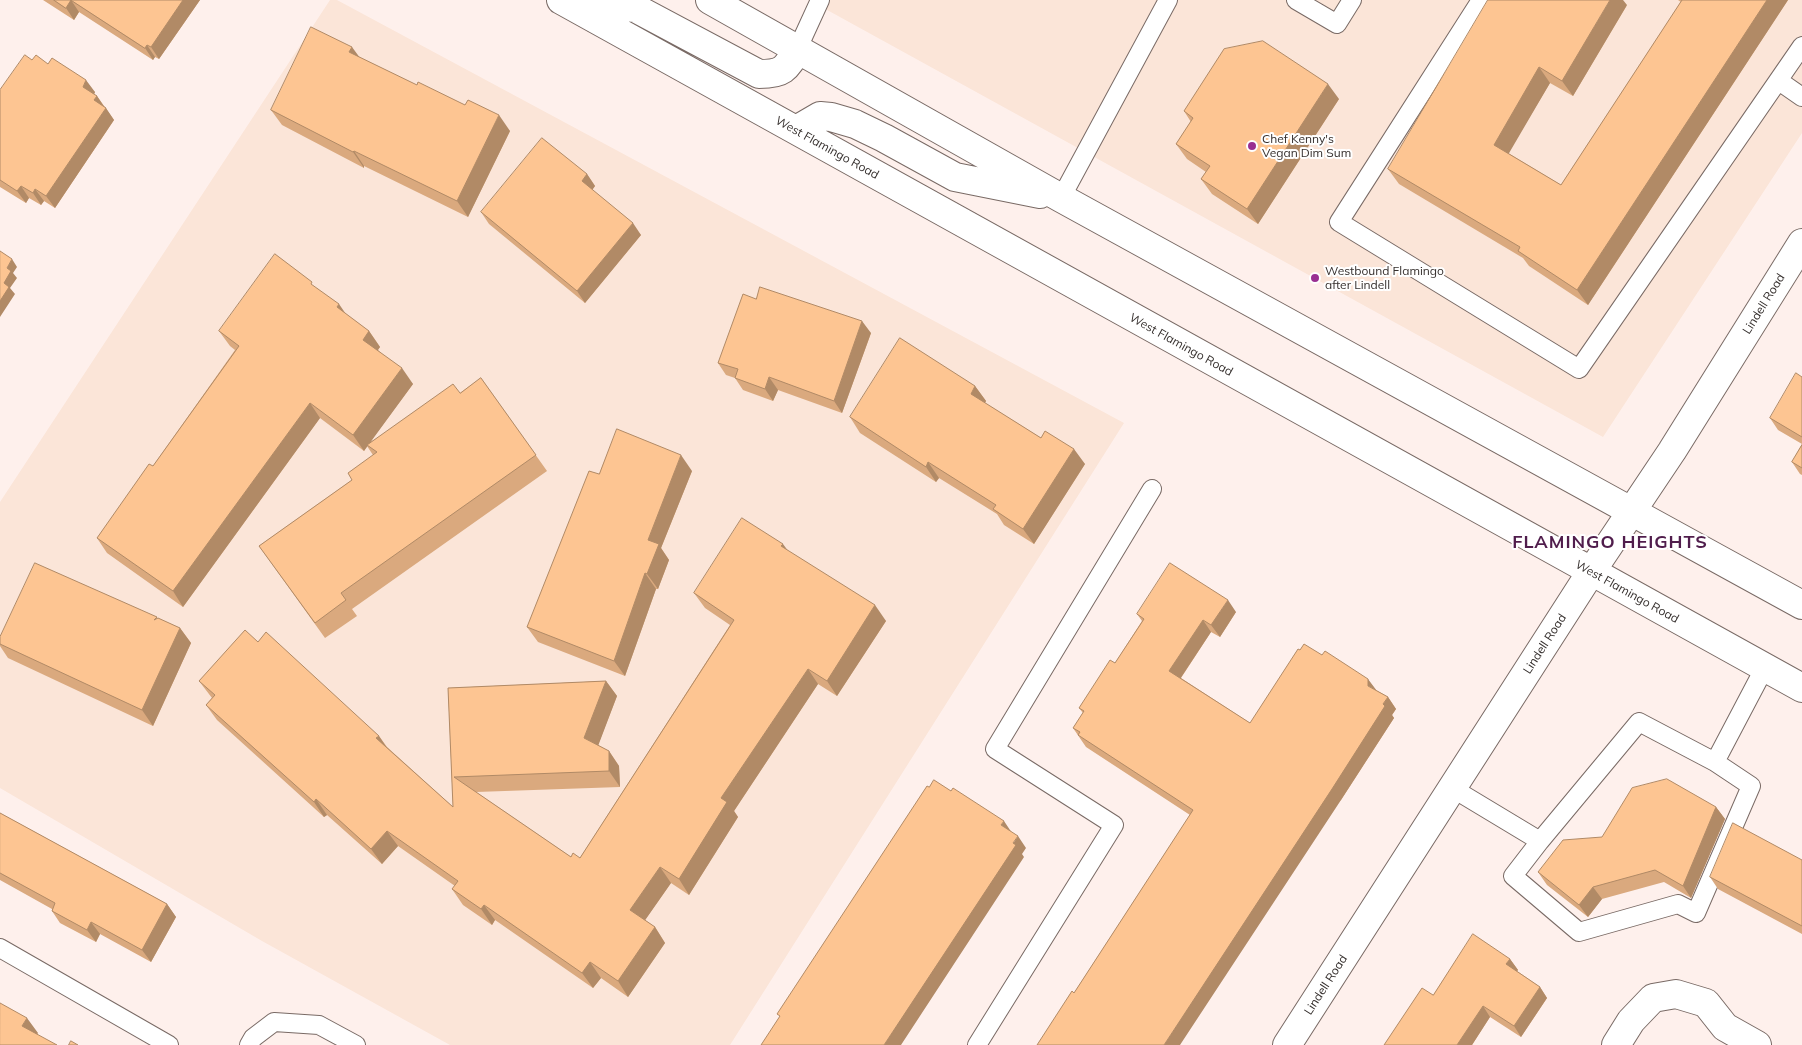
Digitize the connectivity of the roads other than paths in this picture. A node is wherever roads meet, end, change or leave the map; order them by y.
1 (561, 0) edge
2 (710, 0) edge
3 (820, 0) edge
4 (1168, 0) edge
5 (1296, 0) edge
6 (1352, 0) edge
7 (1481, 0) edge
8 (1802, 46) edge
9 (798, 48) junction
10 (1779, 81) junction
11 (1802, 97) edge
12 (796, 130) junction
13 (1061, 198) junction
14 (1802, 243) edge
15 (1794, 273) edge
16 (1152, 489) dead end
17 (1631, 511) junction
18 (1591, 572) junction
19 (1802, 605) edge
20 (1764, 667) junction
21 (1802, 688) edge
22 (1715, 762) junction
23 (1452, 788) junction
24 (1540, 840) junction
25 (0, 948) edge
26 (169, 1045) edge
27 (249, 1045) edge
28 (356, 1045) edge
29 (977, 1045) edge
30 (1287, 1045) edge
31 (1616, 1045) edge
32 (1757, 1045) edge

1 - 9 main road
1 - 12 main road, West Flamingo Road
2 - 9 main road
3 - 9 lane
4 - 13 lane
5 - 6 lane
7 - 10 lane
8 - 10 lane
9 - 13 main road
10 - 11 lane
12 - 13 main road
12 - 18 main road, West Flamingo Road
13 - 17 main road
14 - 15 main road, Lindell Road
15 - 17 main road, Lindell Road
16 - 29 lane
17 - 18 main road, Lindell Road
17 - 19 main road
18 - 20 main road, West Flamingo Road
18 - 23 main road, Lindell Road
20 - 21 main road, West Flamingo Road
20 - 22 lane
22 - 24 lane
22 - 24 lane
23 - 24 lane
23 - 30 main road, Lindell Road
25 - 26 lane
27 - 28 lane
31 - 32 main road

